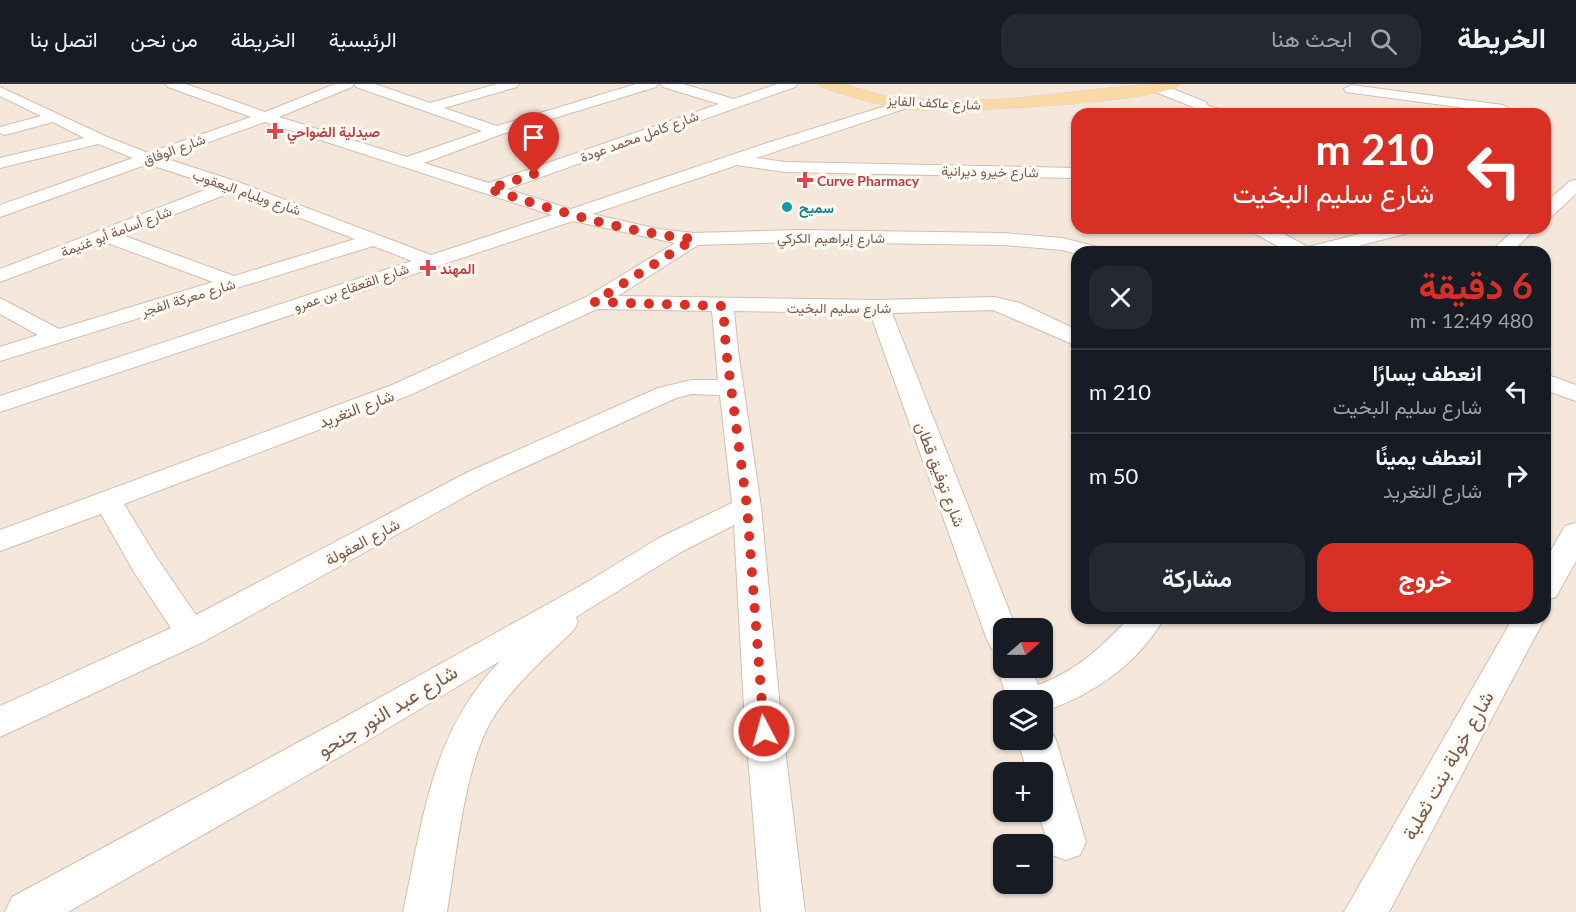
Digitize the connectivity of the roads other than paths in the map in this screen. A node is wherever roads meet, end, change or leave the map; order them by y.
1 (173, 84) edge
2 (347, 84) edge
3 (363, 84) edge
4 (512, 84) edge
5 (651, 84) edge
6 (668, 84) edge
7 (790, 84) edge
8 (827, 84) edge
9 (1170, 86) edge
10 (0, 91) edge
11 (1351, 91) edge
12 (17, 99) junction
13 (0, 103) edge
14 (732, 103) junction
15 (908, 103) junction
16 (431, 107) junction
17 (1503, 107) edge
18 (1198, 108) edge
19 (56, 117) junction
20 (264, 117) junction
21 (5, 130) dead end
22 (497, 131) junction
23 (99, 139) junction
24 (148, 159) junction
25 (745, 159) junction
26 (0, 163) edge
27 (407, 163) junction
28 (1071, 173) edge
29 (1576, 185) edge
30 (232, 186) junction
31 (489, 189) junction
32 (1551, 206) edge
33 (0, 211) edge
34 (567, 214) junction
35 (1270, 234) edge
36 (1382, 234) edge
37 (1520, 234) edge
38 (106, 236) junction
39 (376, 239) junction
40 (694, 239) junction
41 (1071, 246) edge
42 (1292, 246) edge
43 (1335, 246) edge
44 (1507, 246) edge
45 (429, 261) junction
46 (0, 276) edge
47 (235, 283) junction
48 (594, 302) junction
49 (0, 306) edge
50 (723, 306) junction
51 (879, 307) junction
52 (56, 336) junction
53 (1071, 336) edge
54 (0, 354) edge
55 (1551, 384) edge
56 (732, 388) junction
57 (1576, 394) edge
58 (0, 404) edge
59 (108, 501) junction
60 (747, 507) junction
61 (1576, 533) edge
62 (0, 541) edge
63 (1551, 578) edge
64 (593, 593) junction
65 (996, 618) edge
66 (1143, 624) edge
67 (1526, 624) edge
68 (191, 633) junction
69 (1053, 695) edge
70 (0, 722) edge
71 (1040, 750) edge
72 (1066, 842) dead end
73 (27, 912) edge
74 (425, 912) edge
75 (783, 912) edge
76 (1366, 912) edge

1 - 20 street, شارع إبراهيم الكركي
2 - 20 street, شارع الوفاق
3 - 16 street
4 - 16 street
5 - 22 street
6 - 14 street
7 - 14 street, شارع كامل محمد عودة
8 - 15 main road, شارع عاكف الفايز
9 - 15 main road, شارع عاكف الفايز
9 - 18 street
10 - 12 street, شارع ويليام اليعقوب
11 - 17 street
12 - 13 street
12 - 19 street, شارع ويليام اليعقوب
14 - 31 street, شارع كامل محمد عودة
15 - 25 street, شارع القعقاع بن عمرو
16 - 22 street
19 - 21 street
19 - 23 street, شارع ويليام اليعقوب
20 - 24 street, شارع الوفاق
20 - 27 street, شارع إبراهيم الكركي
22 - 27 street
23 - 24 street, شارع ويليام اليعقوب
23 - 26 street
24 - 30 street, شارع ويليام اليعقوب
24 - 33 street, شارع الوفاق
25 - 28 street, شارع خيرو ديرانية
25 - 34 street, شارع القعقاع بن عمرو
27 - 31 street, شارع إبراهيم الكركي
29 - 32 street
30 - 38 street, شارع أسامة أبو غنيمة
30 - 39 street, شارع ويليام اليعقوب
31 - 34 street, شارع إبراهيم الكركي
34 - 40 street, شارع إبراهيم الكركي
34 - 45 street, شارع القعقاع بن عمرو
35 - 42 street
36 - 43 street
37 - 44 street
38 - 46 street, شارع أسامة أبو غنيمة
38 - 47 street
39 - 45 street, شارع ويليام اليعقوب
39 - 47 street, شارع معركة الفجر
40 - 41 street, شارع إبراهيم الكركي
40 - 48 street, شارع التغريد
45 - 58 street, شارع القعقاع بن عمرو
47 - 52 street, شارع معركة الفجر
48 - 50 street, شارع سليم البخيت
48 - 59 street, شارع التغريد
49 - 52 street
50 - 51 street, شارع سليم البخيت
50 - 56 street
51 - 53 street, شارع سليم البخيت
51 - 65 street, شارع توفيق قطان
52 - 54 street, شارع معركة الفجر
55 - 57 street
56 - 60 street
56 - 68 street, شارع العفولة
59 - 62 street, شارع التغريد
59 - 68 street
60 - 64 street, شارع عبد النور جنحو
60 - 75 street
61 - 63 street
64 - 73 street, شارع عبد النور جنحو
64 - 74 street
66 - 69 street
67 - 76 street, شارع خولة بنت ثعلبة
68 - 70 street, شارع العفولة
71 - 72 street

